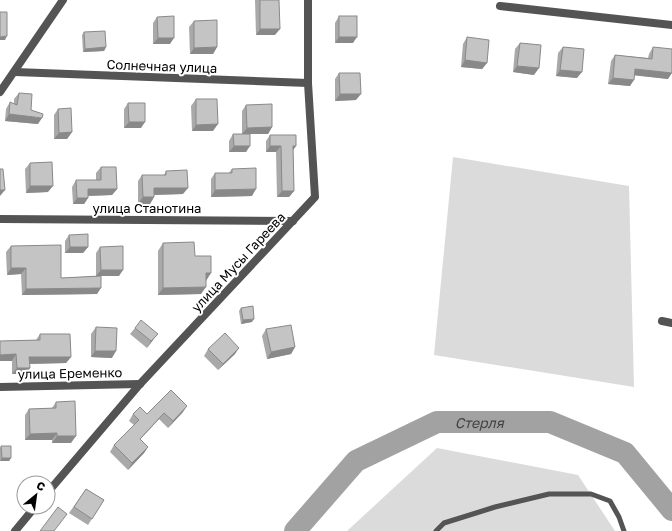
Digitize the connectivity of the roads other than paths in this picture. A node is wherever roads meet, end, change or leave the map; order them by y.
1 (63, 0) edge
2 (308, 0) edge
3 (500, 6) dead end
4 (672, 25) edge
5 (15, 72) junction
6 (308, 83) junction
7 (0, 92) edge
8 (0, 219) edge
9 (293, 221) junction
10 (662, 321) dead end
11 (672, 323) edge
12 (140, 384) junction
13 (0, 387) edge
14 (56, 483) edge
15 (28, 515) edge
16 (15, 531) edge
17 (436, 531) edge
18 (624, 531) edge

1 - 5 street
2 - 6 street, улица Мусы Гареева
3 - 4 street
5 - 6 street, Солнечная улица
5 - 7 street
6 - 9 street, улица Мусы Гареева
8 - 9 street, улица Станотина
9 - 12 street, улица Мусы Гареева
10 - 11 street
12 - 13 street, улица Еременко
12 - 14 street, улица Мусы Гареева
15 - 16 street
17 - 18 lane

